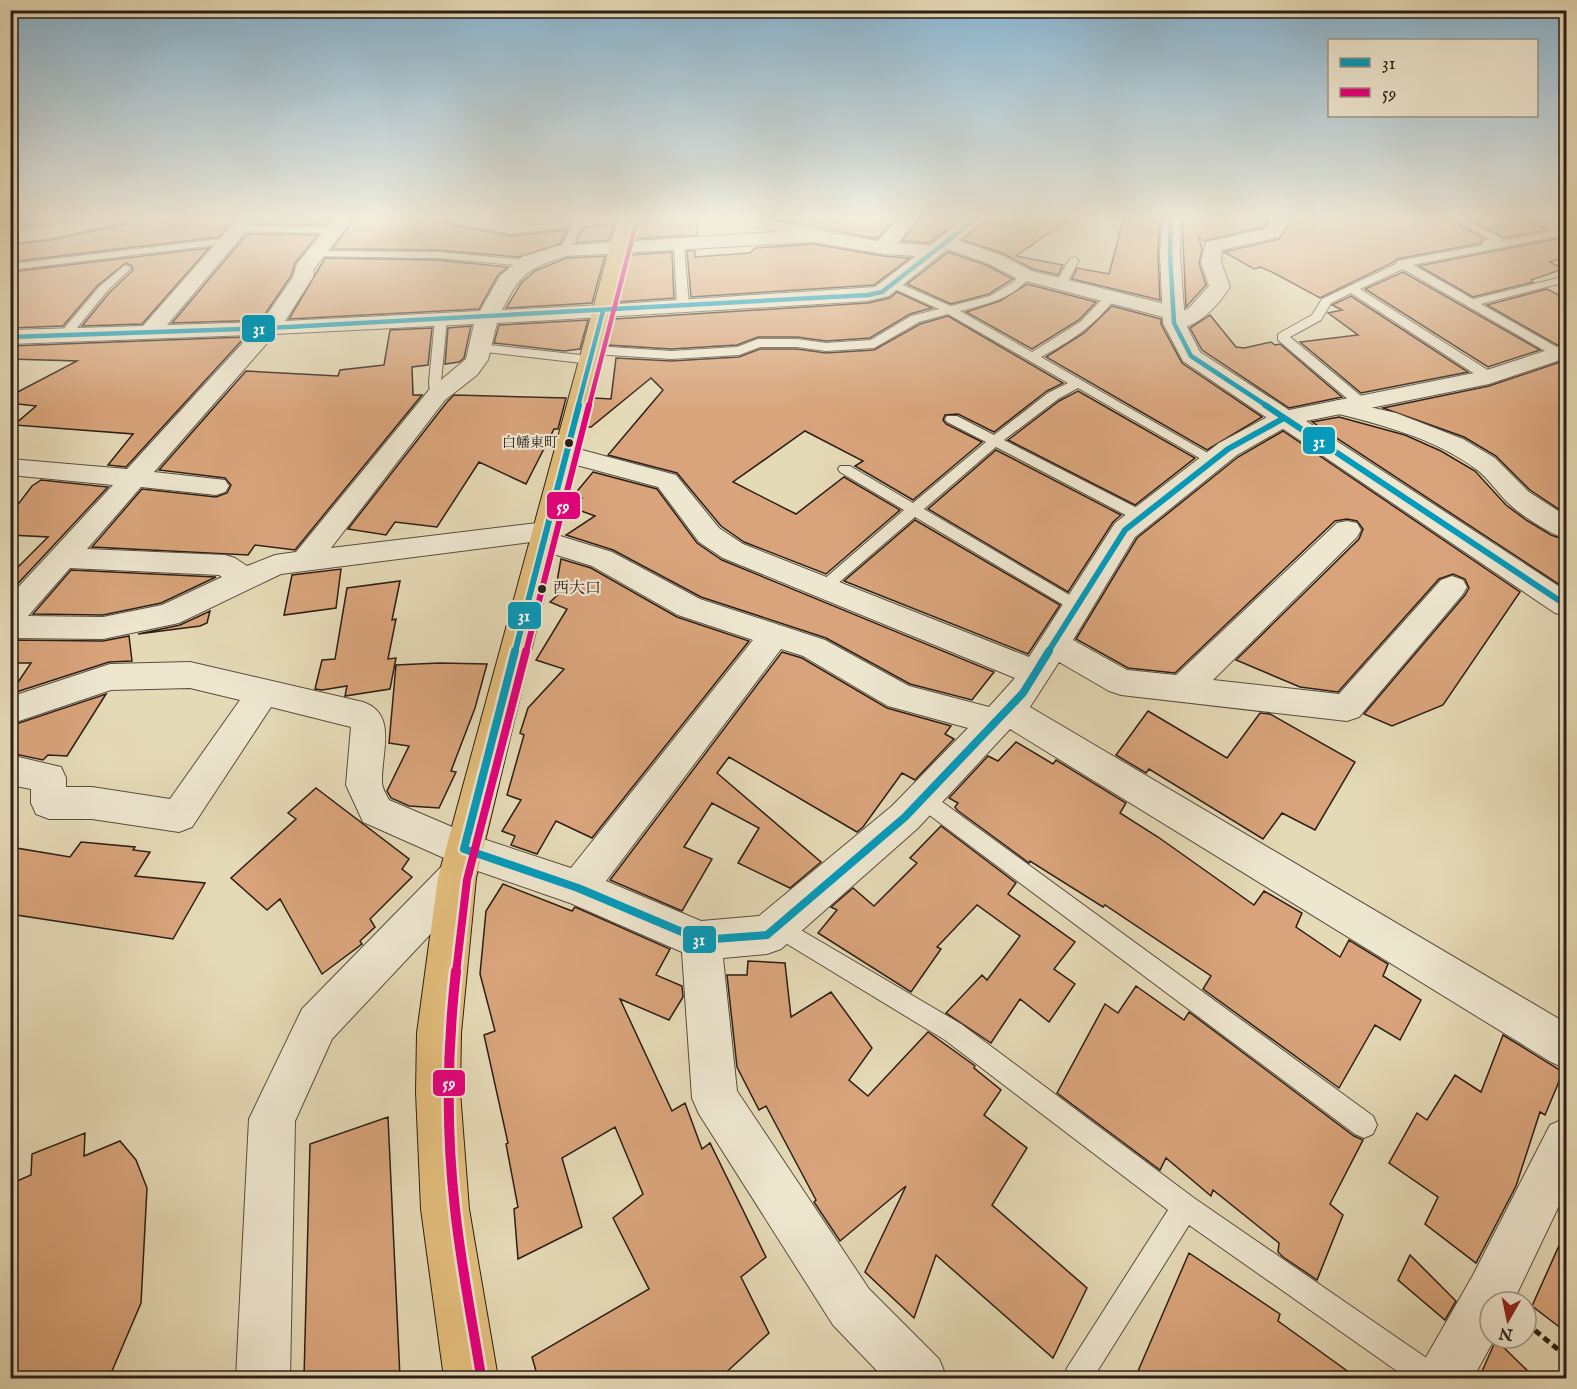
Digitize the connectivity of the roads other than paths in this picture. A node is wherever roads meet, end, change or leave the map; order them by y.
1 (110, 282) edge
2 (192, 282) edge
3 (300, 282) edge
4 (506, 282) edge
5 (611, 282) edge
6 (681, 282) edge
7 (895, 282) edge
8 (1020, 282) edge
9 (1052, 282) edge
10 (1172, 282) edge
11 (1218, 282) edge
12 (1365, 282) edge
13 (1435, 282) edge
14 (1555, 282) edge
15 (892, 284) junction
16 (1061, 284) joint
17 (1352, 288) junction
18 (1110, 297) junction
19 (1472, 303) junction
20 (683, 306) junction
21 (948, 309) junction
22 (603, 311) junction
23 (487, 317) junction
24 (1174, 318) junction
25 (441, 319) junction
26 (269, 328) junction
27 (149, 332) junction
28 (65, 335) junction
29 (10, 337) edge
30 (481, 348) junction
31 (1562, 352) edge
32 (592, 355) junction
33 (1032, 357) junction
34 (1489, 376) junction
35 (1078, 383) junction
36 (437, 395) junction
37 (1350, 405) junction
38 (1284, 418) junction
39 (952, 419) dead end
40 (995, 441) junction
41 (567, 454) junction
42 (1213, 460) junction
43 (10, 468) edge
44 (844, 469) dead end
45 (134, 480) junction
46 (216, 486) dead end
47 (914, 510) junction
48 (1142, 517) junction
49 (1566, 529) edge
50 (1347, 530) dead end
51 (545, 536) junction
52 (63, 558) junction
53 (304, 562) junction
54 (246, 579) junction
55 (823, 587) junction
56 (1452, 587) dead end
57 (1566, 604) edge
58 (1077, 606) junction
59 (10, 616) edge
60 (10, 627) edge
61 (774, 636) junction
62 (1054, 644) junction
63 (1036, 673) junction
64 (1183, 689) junction
65 (263, 692) junction
66 (10, 711) edge
67 (1001, 716) junction
68 (10, 770) edge
69 (923, 799) junction
70 (460, 863) junction
71 (578, 888) junction
72 (777, 926) junction
73 (701, 940) junction
74 (1566, 1047) edge
75 (1365, 1125) dead end
76 (1566, 1141) edge
77 (1185, 1207) junction
78 (263, 1378) edge
79 (471, 1378) edge
80 (920, 1378) edge
81 (1077, 1378) edge
82 (1431, 1378) edge
83 (1444, 1378) edge

1 - 28 lane
2 - 27 street
3 - 26 street
4 - 23 street
5 - 22 main road
6 - 20 lane
7 - 15 street
8 - 21 lane
9 - 16 street
10 - 24 street
11 - 24 street
12 - 17 lane
13 - 19 lane
14 - 19 lane
15 - 20 street
15 - 21 lane
16 - 18 street
17 - 34 lane
17 - 37 lane
18 - 24 street
18 - 33 lane
19 - 31 lane
20 - 22 street
21 - 32 lane
21 - 33 lane
22 - 23 street
22 - 32 main road
23 - 25 street
23 - 30 street
24 - 38 street
25 - 26 street
25 - 36 lane
26 - 27 street
26 - 45 street
27 - 28 street
28 - 29 street
30 - 32 lane
30 - 36 street
31 - 34 street
32 - 41 main road
33 - 35 lane
34 - 37 street
35 - 40 lane
35 - 42 lane
36 - 53 street
37 - 38 street
37 - 49 street
38 - 42 street
38 - 57 street
39 - 40 lane
40 - 47 lane
40 - 48 lane
41 - 51 main road
41 - 55 street
42 - 48 street
43 - 45 street
44 - 47 lane
45 - 46 street
45 - 52 street
47 - 55 lane
47 - 58 lane
48 - 58 street
50 - 64 street
51 - 53 street
51 - 61 street
51 - 70 main road
52 - 54 street
52 - 59 street
53 - 54 street
54 - 60 street
55 - 63 street
56 - 64 street
58 - 62 street
61 - 67 street
61 - 71 street
62 - 63 street
62 - 64 street
63 - 67 street
65 - 66 street
65 - 68 street
65 - 70 street
67 - 69 street
67 - 74 street
69 - 72 street
69 - 75 lane
70 - 71 street
70 - 78 street
70 - 79 main road
71 - 73 street
72 - 73 street
72 - 77 lane
73 - 80 street
76 - 83 street
77 - 81 lane
77 - 82 lane

